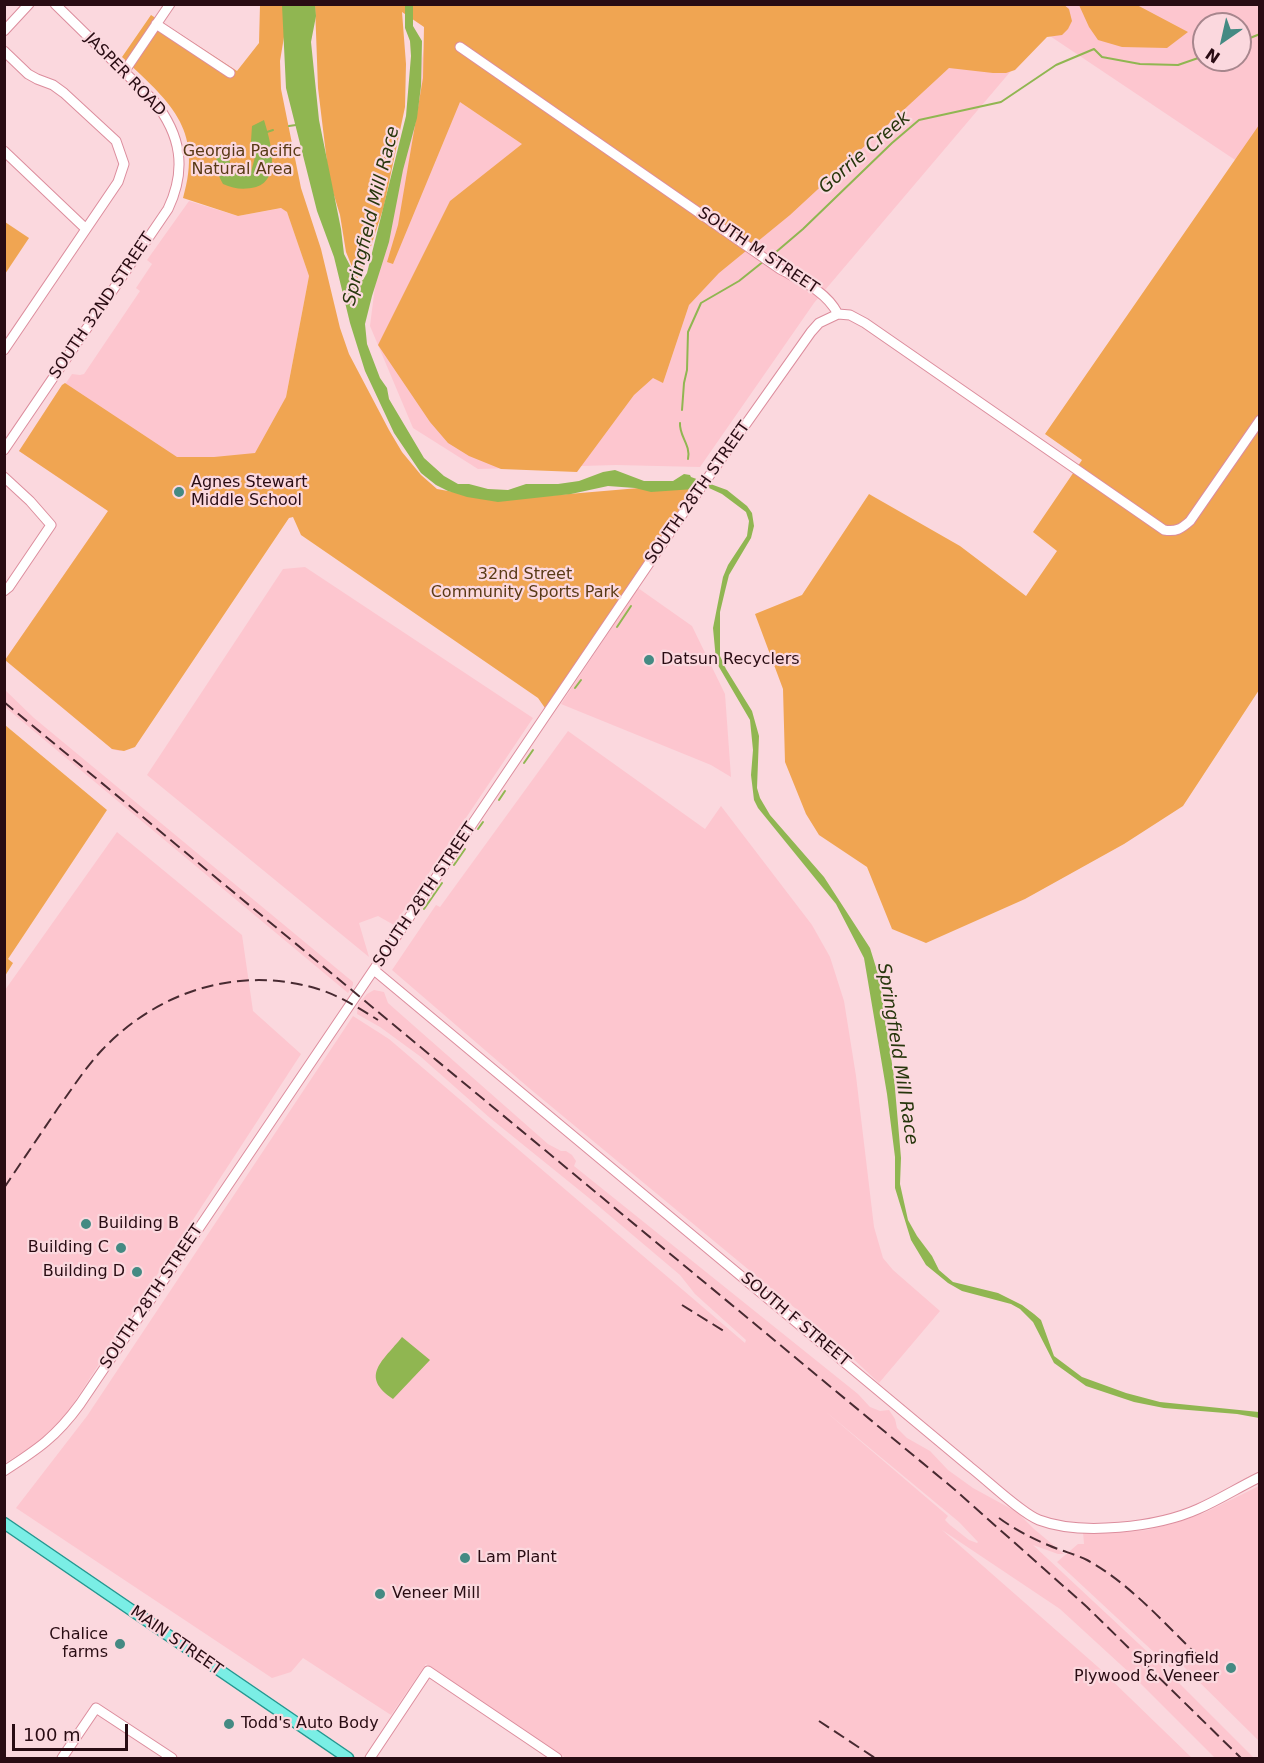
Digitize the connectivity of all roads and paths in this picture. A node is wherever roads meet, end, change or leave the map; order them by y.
1 (29, 4) edge
2 (55, 4) edge
3 (170, 4) edge
4 (156, 24) junction
5 (4, 31) edge
6 (460, 47) dead end
7 (4, 51) edge
8 (124, 72) junction
9 (230, 74) dead end
10 (4, 151) edge
11 (179, 156) joint
12 (86, 229) junction
13 (838, 314) junction
14 (4, 350) edge
15 (1260, 420) edge
16 (4, 450) edge
17 (4, 477) edge
18 (4, 591) edge
19 (375, 970) junction
20 (4, 1472) edge
21 (1260, 1477) edge
22 (5, 1522) edge
23 (552, 1757) edge
24 (62, 1758) edge
25 (172, 1758) edge
26 (348, 1758) edge
27 (370, 1758) edge

1 - 5 street
2 - 8 street, JASPER ROAD
3 - 4 street
4 - 8 street
4 - 9 street
6 - 13 street, SOUTH M STREET
7 - 12 street
8 - 11 street, JASPER ROAD
10 - 12 street
11 - 16 street, SOUTH 32ND STREET
12 - 14 street
13 - 15 street
13 - 19 street, SOUTH 28TH STREET
17 - 18 street
19 - 20 street, SOUTH 28TH STREET
19 - 21 street, SOUTH F STREET
22 - 26 main road, MAIN STREET
23 - 27 street
24 - 25 street

